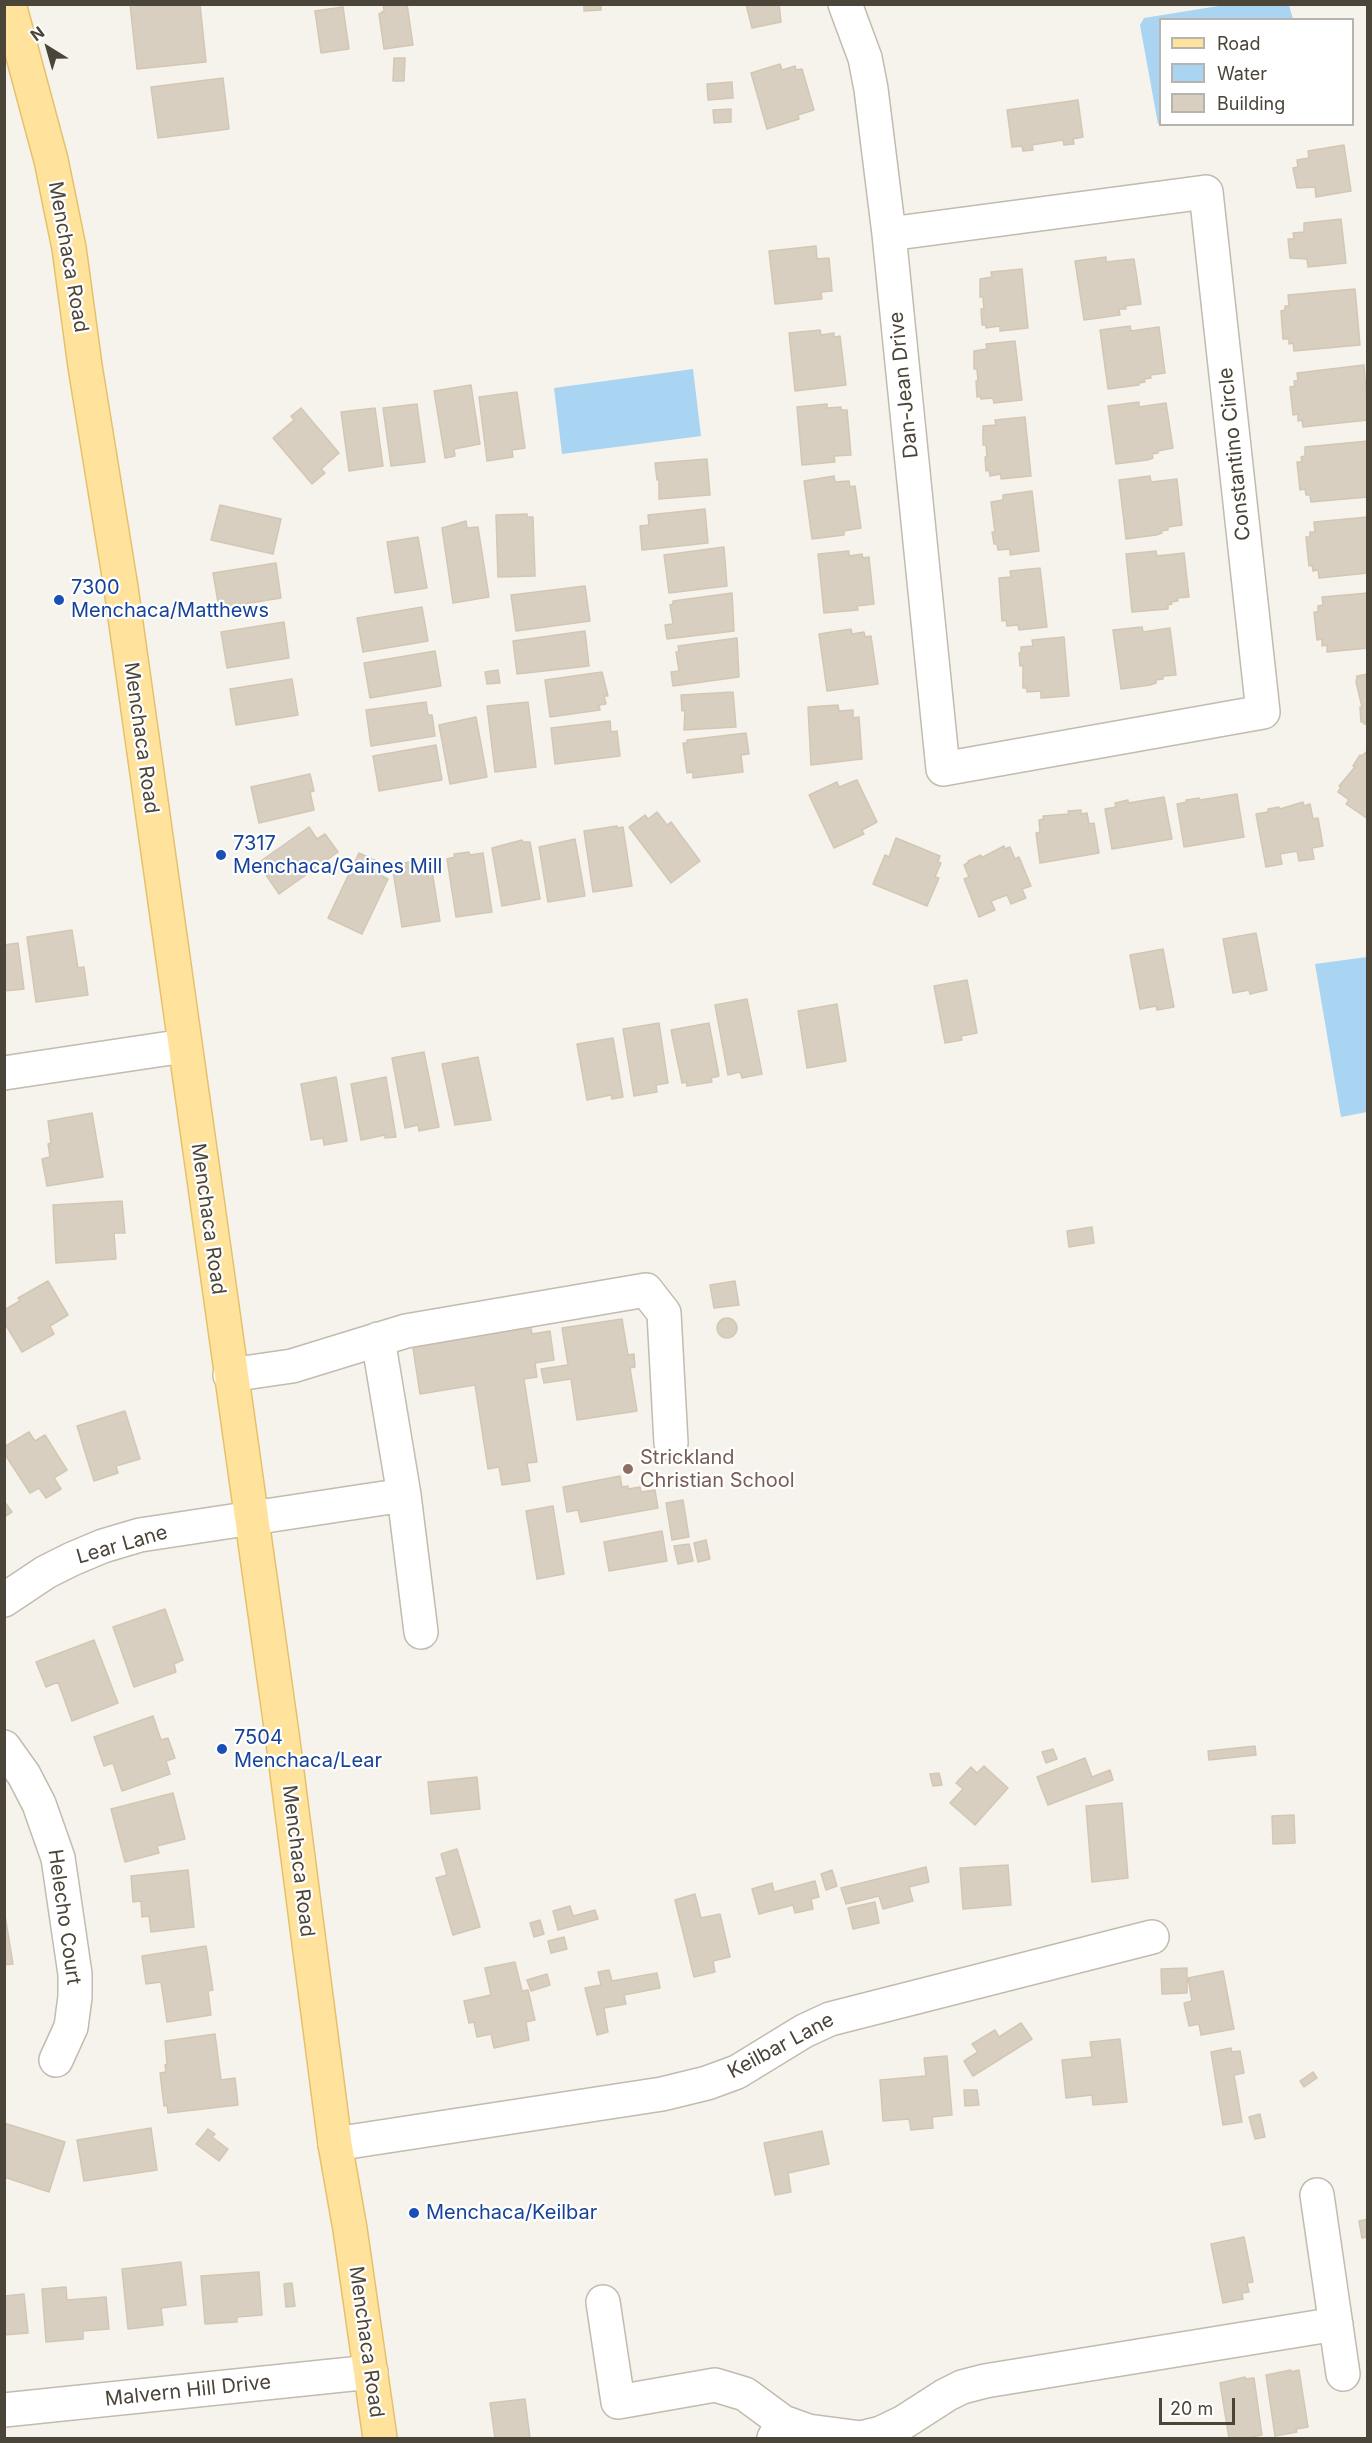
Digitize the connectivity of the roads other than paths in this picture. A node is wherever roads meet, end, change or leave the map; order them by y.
1 (9, 4) edge
2 (845, 4) edge
3 (889, 234) junction
4 (944, 770) joint
5 (184, 1046) junction
6 (4, 1073) edge
7 (378, 1339) junction
8 (230, 1375) junction
9 (671, 1443) dead end
10 (404, 1495) junction
11 (250, 1517) junction
12 (4, 1600) edge
13 (421, 1632) dead end
14 (4, 1747) edge
15 (1152, 1936) dead end
16 (56, 2060) dead end
17 (335, 2144) junction
18 (1317, 2195) dead end
19 (603, 2302) dead end
20 (1336, 2324) junction
21 (371, 2372) junction
22 (1343, 2374) dead end
23 (4, 2410) edge
24 (779, 2430) edge
25 (380, 2439) edge

1 - 5 main road, Menchaca Road
2 - 3 street, Dan-Jean Drive
3 - 4 street, Dan-Jean Drive
3 - 4 street, Constantino Circle
5 - 6 street
5 - 8 main road, Menchaca Road
7 - 8 street
7 - 9 street
7 - 10 street
8 - 11 main road, Menchaca Road
10 - 11 street, Lear Lane
10 - 13 street
11 - 12 street, Lear Lane
11 - 17 main road, Menchaca Road
14 - 16 street, Helecho Court
15 - 17 street, Keilbar Lane
17 - 21 main road, Menchaca Road
18 - 20 street
19 - 24 street
20 - 22 street
20 - 24 street
21 - 23 street, Malvern Hill Drive
21 - 25 main road, Menchaca Road

